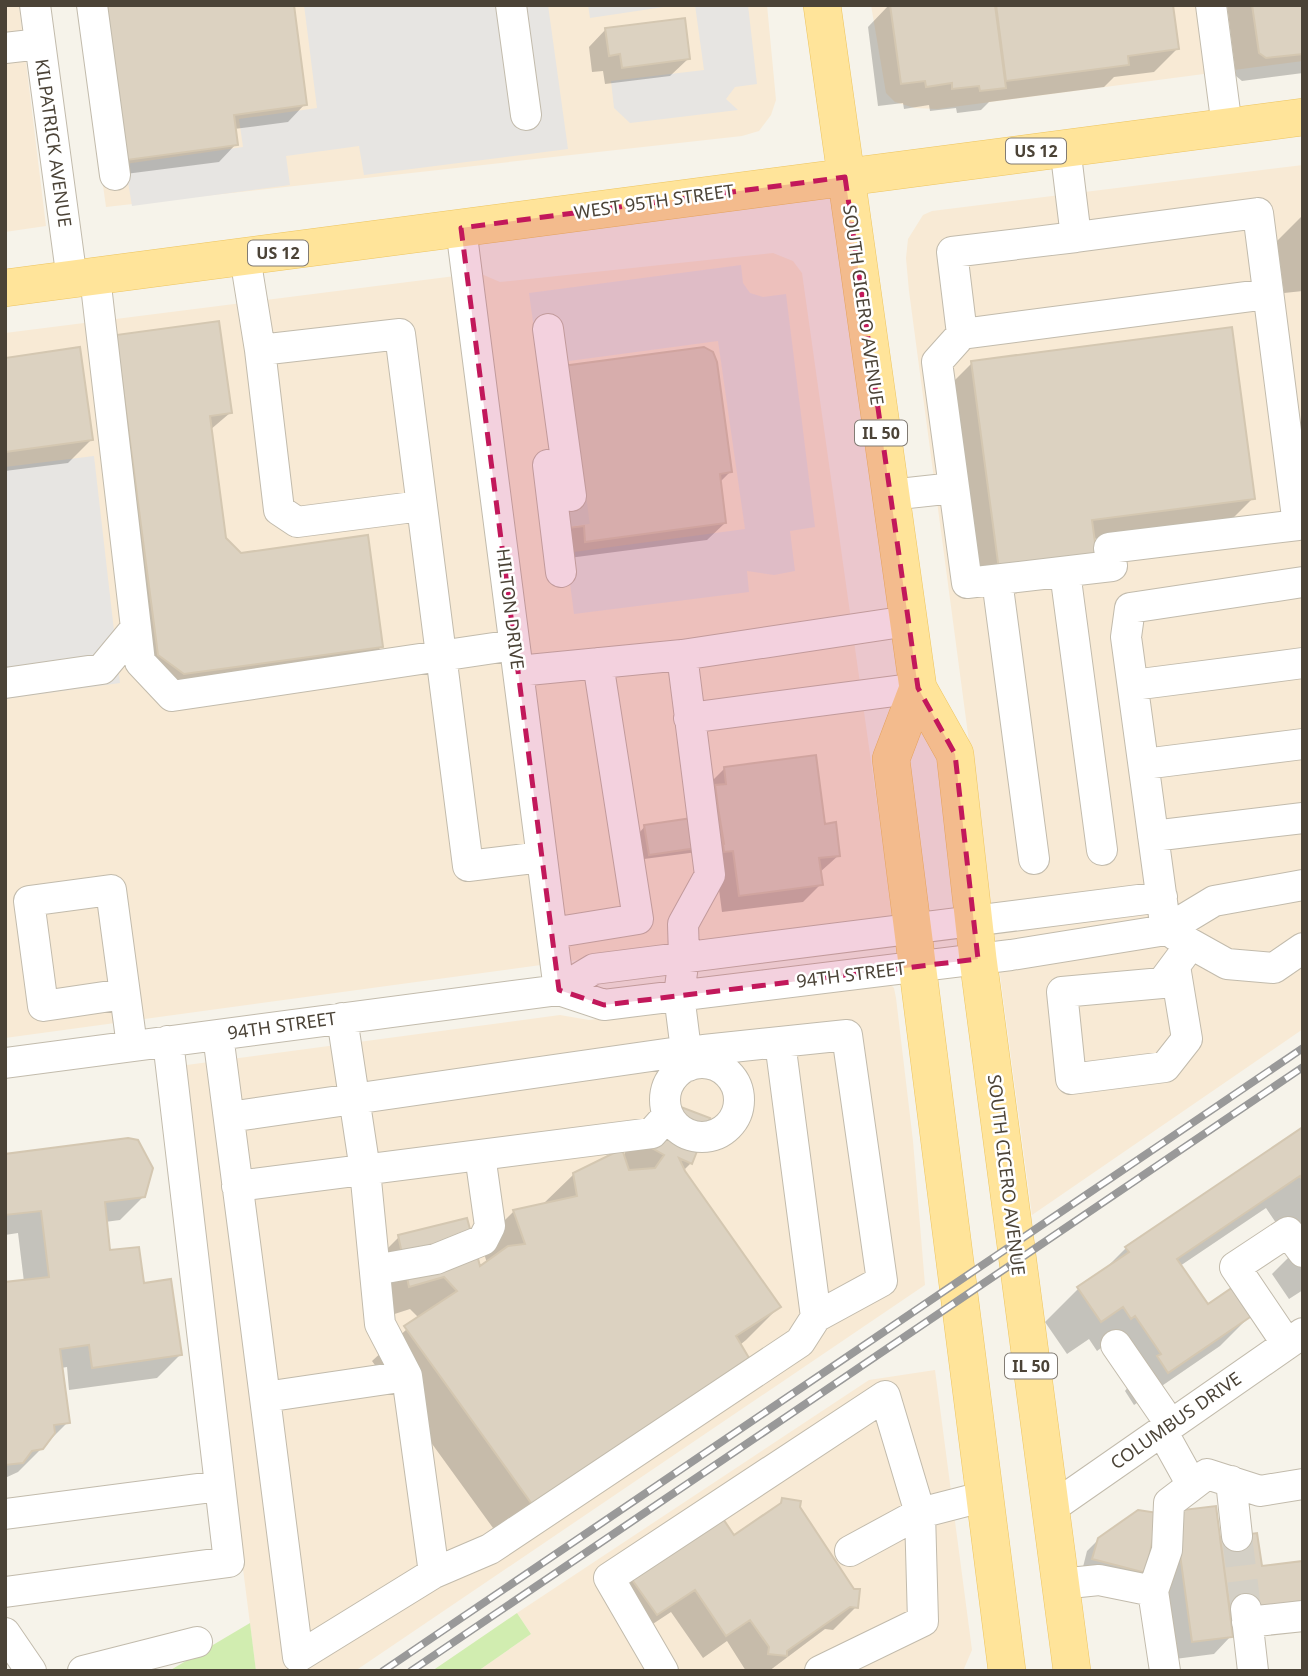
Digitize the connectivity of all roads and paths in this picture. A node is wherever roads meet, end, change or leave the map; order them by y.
1 (35, 5) edge
2 (92, 5) edge
3 (511, 5) edge
4 (822, 5) edge
5 (1211, 5) edge
6 (40, 44) junction
7 (5, 48) edge
8 (526, 115) dead end
9 (1303, 117) edge
10 (1227, 127) junction
11 (1065, 148) junction
12 (115, 175) dead end
13 (845, 177) junction
14 (461, 228) junction
15 (1076, 237) junction
16 (245, 257) junction
17 (83, 278) junction
18 (5, 288) edge
19 (1268, 294) junction
20 (548, 329) dead end
21 (961, 334) junction
22 (260, 350) junction
23 (559, 406) junction
24 (954, 488) junction
25 (890, 495) junction
26 (571, 496) tunnel mouth
27 (422, 506) junction
28 (575, 527) tunnel mouth
29 (1066, 572) junction
30 (997, 580) junction
31 (1303, 582) edge
32 (908, 621) junction
33 (136, 628) junction
34 (682, 655) junction
35 (440, 656) junction
36 (516, 658) junction
37 (598, 663) junction
38 (1303, 663) edge
39 (5, 683) edge
40 (1133, 685) junction
41 (918, 688) junction
42 (689, 718) junction
43 (1303, 744) edge
44 (1143, 764) junction
45 (1303, 818) edge
46 (1153, 835) junction
47 (1102, 850) dead end
48 (542, 856) junction
49 (1034, 859) dead end
50 (1303, 885) edge
51 (1162, 897) junction
52 (638, 919) junction
53 (974, 919) junction
54 (682, 924) junction
55 (912, 927) junction
56 (551, 933) junction
57 (1177, 947) junction
58 (1303, 948) edge
59 (684, 957) junction
60 (978, 959) junction
61 (915, 967) junction
62 (559, 990) junction
63 (124, 994) junction
64 (688, 995) junction
65 (342, 1018) junction
66 (218, 1035) junction
67 (168, 1041) junction
68 (780, 1042) junction
69 (132, 1046) junction
70 (696, 1058) junction
71 (5, 1063) edge
72 (354, 1099) junction
73 (668, 1115) junction
74 (229, 1117) junction
75 (480, 1155) junction
76 (365, 1170) junction
77 (237, 1186) junction
78 (1303, 1252) edge
79 (375, 1270) junction
80 (816, 1317) junction
81 (1295, 1339) edge
82 (1116, 1345) dead end
83 (407, 1376) junction
84 (265, 1397) junction
85 (1166, 1428) junction
86 (1231, 1481) junction
87 (1303, 1484) edge
88 (1192, 1485) junction
89 (220, 1486) junction
90 (986, 1496) junction
91 (1050, 1509) junction
92 (920, 1513) junction
93 (5, 1514) edge
94 (1237, 1536) tunnel mouth
95 (850, 1552) dead end
96 (433, 1573) junction
97 (1060, 1584) junction
98 (1153, 1591) junction
99 (5, 1592) edge
100 (1303, 1617) edge
101 (5, 1633) edge
102 (197, 1642) dead end
103 (31, 1671) edge
104 (83, 1671) edge
105 (663, 1671) edge
106 (821, 1671) edge
107 (1007, 1671) edge
108 (1072, 1671) edge
109 (1165, 1671) edge
110 (1253, 1671) edge

1 - 6 street, KILPATRICK AVENUE
2 - 12 street
3 - 8 street
4 - 13 main road, SOUTH CICERO AVENUE / IL 50
5 - 10 street
6 - 7 street
6 - 17 street, KILPATRICK AVENUE
9 - 10 main road, WEST 95TH STREET / US 12
10 - 11 main road, WEST 95TH STREET / US 12
11 - 13 main road, WEST 95TH STREET / US 12
11 - 15 street
13 - 14 main road, WEST 95TH STREET / US 12
13 - 25 main road, SOUTH CICERO AVENUE / IL 50
14 - 16 main road, WEST 95TH STREET / US 12
14 - 36 street, HILTON DRIVE
15 - 19 street
15 - 21 street
16 - 17 main road, WEST 95TH STREET / US 12
16 - 22 street
17 - 18 main road, WEST 95TH STREET / US 12
17 - 33 street, KILPATRICK AVENUE
19 - 21 street
19 - 29 street
20 - 23 street
21 - 24 street
22 - 27 street
22 - 27 street
23 - 26 street
23 - 28 street
24 - 25 street
24 - 30 street
25 - 32 main road, SOUTH CICERO AVENUE / IL 50
27 - 35 street
29 - 30 street
29 - 47 street
30 - 49 street
31 - 40 street
32 - 34 street
32 - 41 main road, SOUTH CICERO AVENUE / IL 50
33 - 35 street, KILPATRICK AVENUE
33 - 39 street
34 - 37 street
34 - 42 street
35 - 36 street
35 - 48 street
36 - 37 street
36 - 48 street, HILTON DRIVE
37 - 52 street
38 - 40 street
40 - 44 street
41 - 42 street
41 - 53 main road, SOUTH CICERO AVENUE / IL 50
41 - 55 main road, SOUTH CICERO AVENUE / IL 50
42 - 54 street
43 - 44 street
44 - 46 street
45 - 46 street
46 - 51 street
48 - 56 street, HILTON DRIVE
50 - 57 street
51 - 53 street, 94TH STREET
51 - 57 street
52 - 54 street
52 - 56 street
53 - 55 street, 94TH STREET
53 - 60 main road, SOUTH CICERO AVENUE / IL 50
54 - 59 street
55 - 59 street, 94TH STREET
55 - 61 main road, SOUTH CICERO AVENUE / IL 50
56 - 62 street, HILTON DRIVE
57 - 57 street
57 - 58 street
57 - 60 street, 94TH STREET
59 - 62 street, 94TH STREET
59 - 64 street
60 - 61 street, 94TH STREET
60 - 91 main road, SOUTH CICERO AVENUE / IL 50
61 - 64 street, 94TH STREET
61 - 90 main road, SOUTH CICERO AVENUE / IL 50
62 - 64 street, 94TH STREET
62 - 65 street, 94TH STREET
63 - 63 street
63 - 69 street
64 - 70 street
65 - 66 street, 94TH STREET
65 - 72 street
66 - 67 street, 94TH STREET
66 - 74 street
67 - 69 street, 94TH STREET
67 - 89 street
68 - 70 street
68 - 80 street
68 - 80 street
69 - 71 street, 94TH STREET
70 - 72 street
70 - 73 street
70 - 73 street
72 - 74 street
72 - 76 street
73 - 75 street
74 - 77 street
75 - 76 street
75 - 79 street
76 - 77 street
76 - 79 street
77 - 84 street
78 - 81 street
79 - 83 street
80 - 96 street
81 - 85 street, COLUMBUS DRIVE
82 - 85 street
83 - 84 street
83 - 96 street
84 - 96 street
85 - 88 street
85 - 91 street, COLUMBUS DRIVE
86 - 87 street
86 - 88 street
86 - 94 street
88 - 98 street
89 - 93 street
89 - 99 street
90 - 92 street
90 - 107 main road, SOUTH CICERO AVENUE / IL 50
91 - 97 main road, SOUTH CICERO AVENUE / IL 50
92 - 95 street
92 - 105 street
92 - 106 street
97 - 98 street
97 - 108 main road, SOUTH CICERO AVENUE / IL 50
98 - 109 street
100 - 110 street
101 - 103 street
102 - 104 street

